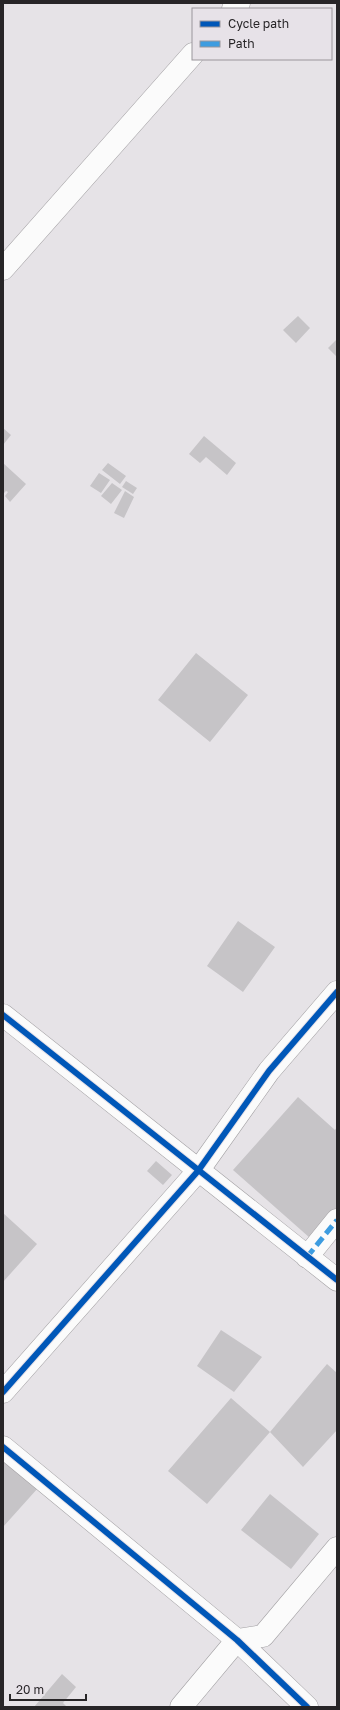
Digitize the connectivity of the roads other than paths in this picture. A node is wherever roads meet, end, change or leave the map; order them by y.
1 (192, 55) edge
2 (3, 268) edge
3 (337, 992) edge
4 (3, 1015) edge
5 (198, 1171) junction
6 (337, 1220) edge
7 (307, 1257) junction
8 (337, 1280) edge
9 (3, 1392) edge
10 (3, 1447) edge
11 (337, 1548) edge
12 (237, 1640) junction
13 (181, 1707) edge
14 (307, 1707) edge

1 - 2 street
3 - 5 street
4 - 5 street
5 - 7 street
5 - 9 street
6 - 7 street
7 - 8 street
10 - 12 street
11 - 12 street
12 - 13 street
12 - 14 street

